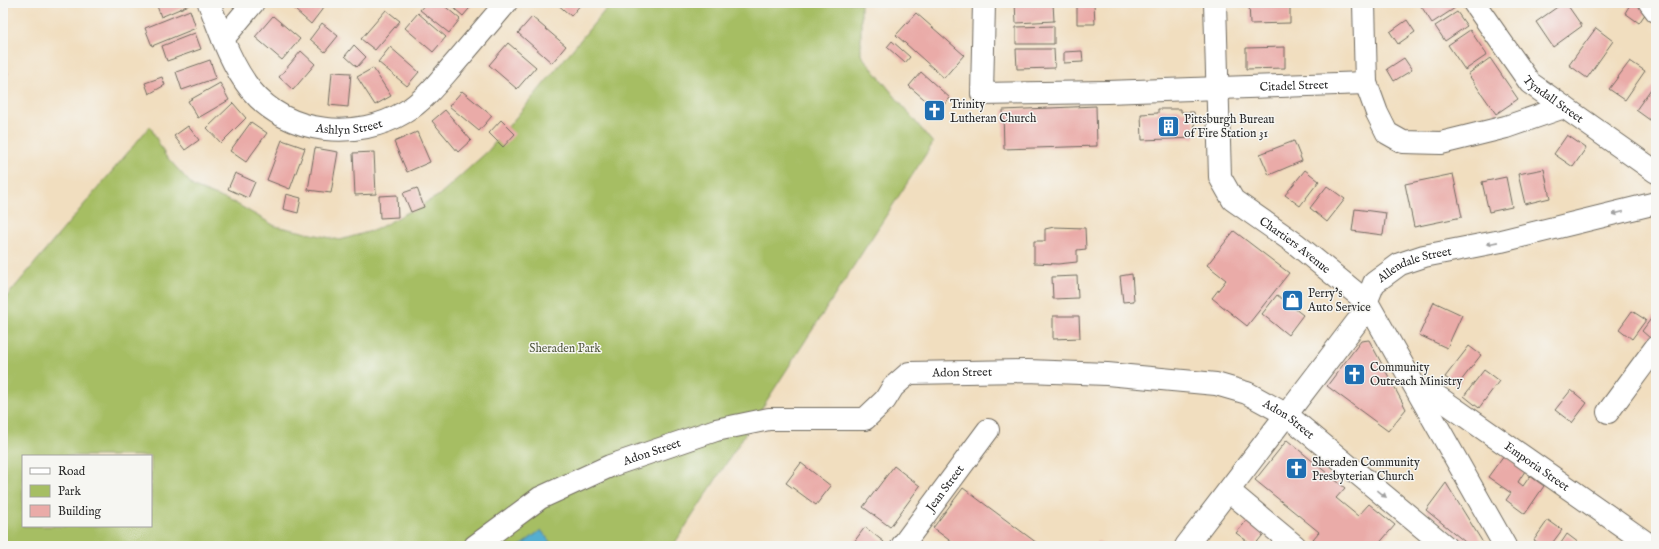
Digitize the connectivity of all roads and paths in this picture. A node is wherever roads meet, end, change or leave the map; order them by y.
1 (209, 3) edge
2 (253, 3) edge
3 (506, 3) edge
4 (984, 3) edge
5 (1215, 3) edge
6 (1364, 3) edge
7 (1474, 3) edge
8 (1650, 3) edge
9 (1656, 11) edge
10 (223, 39) junction
11 (1366, 84) junction
12 (1217, 89) junction
13 (1564, 107) junction
14 (1656, 172) edge
15 (1656, 203) edge
16 (1367, 302) junction
17 (1656, 347) edge
18 (1421, 396) junction
19 (1608, 412) dead end
20 (1287, 416) junction
21 (988, 430) dead end
22 (1229, 491) junction
23 (475, 546) edge
24 (902, 546) edge
25 (1186, 546) edge
26 (1295, 546) edge
27 (1445, 546) edge
28 (1505, 546) edge
29 (1651, 546) edge

1 - 10 street, Ashlyn Street
2 - 10 street
3 - 10 street, Ashlyn Street
4 - 12 street, Citadel Street
5 - 12 street, Chartiers Avenue
6 - 11 street
7 - 13 street, Tyndall Street
8 - 9 street
11 - 12 street, Citadel Street
11 - 13 street
12 - 16 street, Chartiers Avenue
13 - 14 street, Tyndall Street
15 -> 16 street, Allendale Street
16 - 18 street, Chartiers Avenue
16 - 20 street, Allendale Street
17 - 19 street
18 - 28 street, Chartiers Avenue
18 - 29 street, Emporia Street
20 - 22 street, Allendale Street
20 - 23 street, Adon Street
20 -> 27 street, Adon Street
21 - 24 street, Jean Street
22 - 25 street, Allendale Street
22 - 26 street

